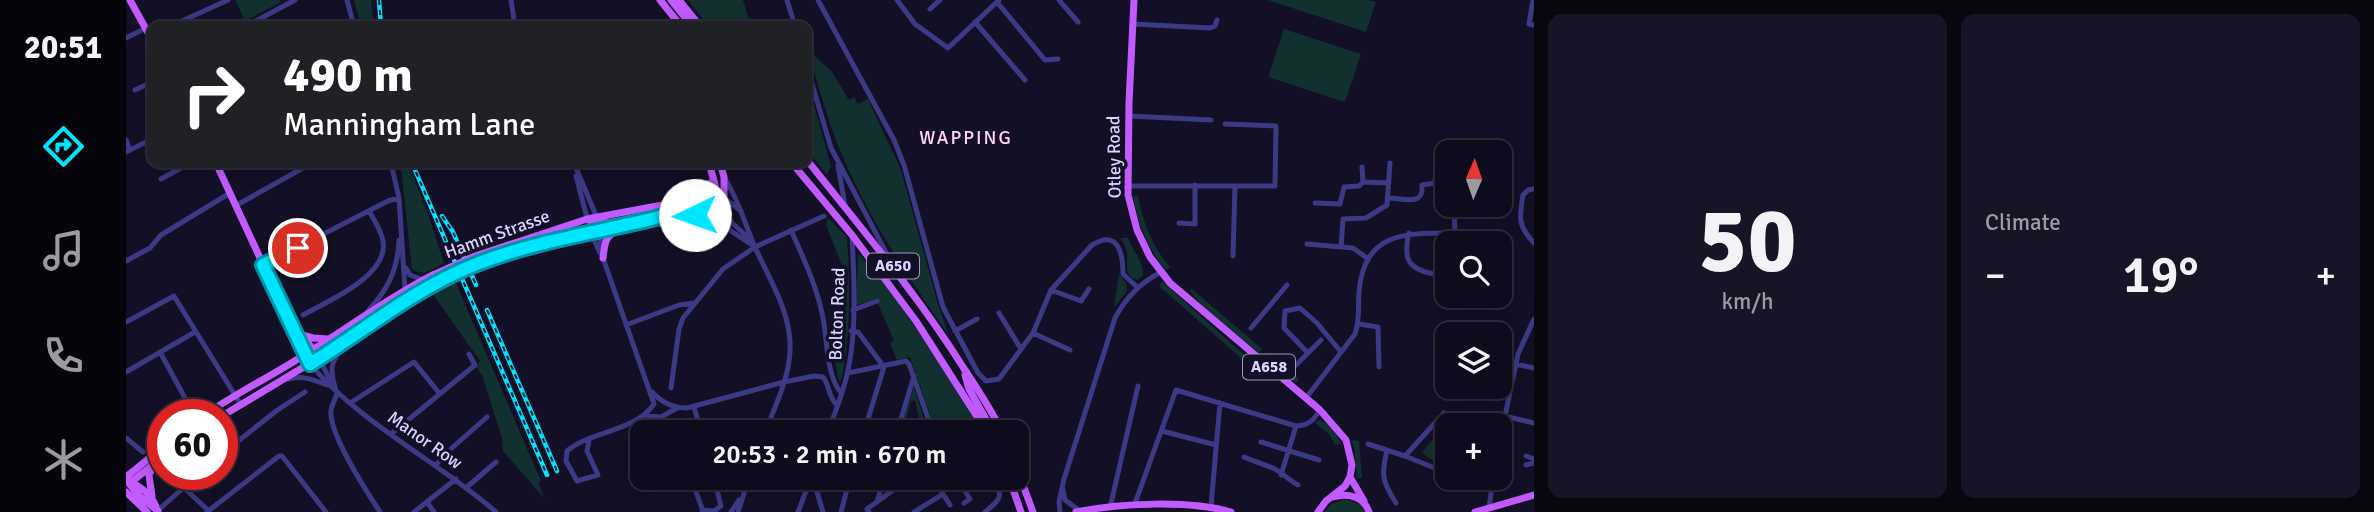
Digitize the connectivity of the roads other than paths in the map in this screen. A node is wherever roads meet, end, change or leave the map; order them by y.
1 (130, 0) edge
2 (228, 0) edge
3 (295, 0) edge
4 (347, 0) edge
5 (511, 0) edge
6 (660, 0) edge
7 (671, 0) edge
8 (679, 0) edge
9 (788, 0) edge
10 (818, 0) edge
11 (897, 0) edge
12 (940, 0) edge
13 (1059, 0) edge
14 (1135, 0) edge
15 (1533, 0) edge
16 (998, 1) edge
17 (930, 9) dead end
18 (1217, 20) dead end
19 (183, 21) edge
20 (256, 21) edge
21 (353, 21) edge
22 (514, 21) edge
23 (675, 21) edge
24 (688, 21) edge
25 (697, 21) edge
26 (794, 21) edge
27 (975, 22) junction
28 (1078, 22) dead end
29 (1133, 24) junction
30 (1531, 25) edge
31 (146, 28) joint
32 (126, 38) edge
33 (1058, 59) dead end
34 (1025, 79) dead end
35 (147, 84) edge
36 (812, 84) edge
37 (135, 90) dead end
38 (1129, 116) junction
39 (1211, 120) dead end
40 (1225, 124) dead end
41 (126, 140) edge
42 (147, 142) edge
43 (128, 151) edge
44 (837, 160) junction
45 (1390, 163) dead end
46 (812, 166) edge
47 (1362, 167) dead end
48 (181, 168) edge
49 (218, 168) edge
50 (303, 168) edge
51 (392, 168) edge
52 (574, 168) edge
53 (575, 168) edge
54 (710, 168) edge
55 (721, 168) edge
56 (796, 168) edge
57 (724, 177) junction
58 (161, 179) dead end
59 (713, 180) junction
60 (1363, 182) junction
61 (1389, 183) junction
62 (1435, 183) edge
63 (1195, 185) junction
64 (1128, 186) junction
65 (1234, 186) junction
66 (1534, 189) edge
67 (230, 193) junction
68 (398, 198) junction
69 (1388, 198) junction
70 (721, 199) junction
71 (684, 201) junction
72 (1315, 203) dead end
73 (236, 206) junction
74 (846, 209) junction
75 (369, 211) junction
76 (743, 213) junction
77 (695, 215) junction
78 (400, 216) junction
79 (824, 216) dead end
80 (1454, 217) edge
81 (587, 219) junction
82 (642, 222) junction
83 (1178, 223) dead end
84 (596, 227) junction
85 (792, 230) junction
86 (1409, 233) junction
87 (852, 235) junction
88 (1534, 243) edge
89 (1307, 244) dead end
90 (754, 245) junction
91 (1341, 247) junction
92 (1233, 256) dead end
93 (603, 258) junction
94 (1367, 258) junction
95 (126, 261) edge
96 (263, 265) junction
97 (893, 265) junction
98 (404, 266) junction
99 (1161, 272) junction
100 (1434, 274) dead end
101 (435, 279) junction
102 (423, 280) junction
103 (1287, 285) dead end
104 (1137, 287) junction
105 (405, 289) junction
106 (1089, 289) dead end
107 (1051, 290) junction
108 (877, 301) dead end
109 (1273, 302) junction
110 (695, 303) junction
111 (397, 308) junction
112 (853, 310) junction
113 (1285, 311) junction
114 (999, 313) dead end
115 (303, 315) dead end
116 (363, 316) junction
117 (977, 319) dead end
118 (1534, 319) edge
119 (126, 322) edge
120 (626, 324) junction
121 (1359, 324) junction
122 (1251, 328) dead end
123 (195, 331) junction
124 (851, 331) junction
125 (955, 331) junction
126 (1033, 333) junction
127 (298, 334) junction
128 (329, 339) junction
129 (1321, 340) dead end
130 (347, 341) junction
131 (313, 349) junction
132 (1021, 349) junction
133 (1070, 351) dead end
134 (160, 352) junction
135 (1342, 352) junction
136 (1308, 353) junction
137 (468, 354) dead end
138 (304, 355) junction
139 (319, 358) junction
140 (290, 363) junction
141 (310, 364) junction
142 (1515, 364) junction
143 (1296, 365) dead end
144 (884, 367) junction
145 (1379, 367) dead end
146 (964, 368) junction
147 (1534, 368) edge
148 (126, 372) edge
149 (848, 373) junction
150 (914, 376) junction
151 (281, 381) junction
152 (783, 382) junction
153 (1138, 386) dead end
154 (329, 387) junction
155 (671, 388) dead end
156 (305, 392) dead end
157 (337, 394) junction
158 (440, 394) junction
159 (841, 394) junction
160 (234, 396) junction
161 (1306, 398) junction
162 (186, 399) edge
163 (229, 399) edge
164 (349, 403) junction
165 (1220, 403) junction
166 (658, 404) junction
167 (241, 405) junction
168 (837, 405) junction
169 (238, 407) edge
170 (694, 407) junction
171 (677, 408) junction
172 (1320, 410) junction
173 (1505, 413) edge
174 (645, 415) junction
175 (662, 416) junction
176 (979, 417) junction
177 (486, 418) dead end
178 (1512, 418) edge
179 (663, 420) edge
180 (698, 420) edge
181 (769, 420) edge
182 (832, 420) edge
183 (869, 420) edge
184 (901, 420) edge
185 (929, 420) edge
186 (978, 420) edge
187 (981, 420) edge
188 (986, 420) edge
189 (995, 420) edge
190 (1435, 423) edge
191 (1534, 423) edge
192 (1296, 426) junction
193 (1162, 431) junction
194 (391, 435) junction
195 (126, 438) edge
196 (238, 441) edge
197 (589, 441) junction
198 (1261, 442) dead end
199 (1368, 444) dead end
200 (1216, 445) junction
201 (1387, 450) junction
202 (1290, 451) junction
203 (143, 452) dead end
204 (1405, 456) junction
205 (1526, 456) dead end
206 (1244, 457) dead end
207 (1319, 460) dead end
208 (1534, 461) edge
209 (496, 462) dead end
210 (147, 463) edge
211 (436, 465) junction
212 (1526, 465) dead end
213 (147, 468) edge
214 (1435, 468) edge
215 (1281, 475) junction
216 (1350, 477) junction
217 (456, 479) junction
218 (127, 482) edge
219 (1298, 485) dead end
220 (467, 487) junction
221 (1062, 487) junction
222 (150, 490) edge
223 (180, 490) edge
224 (186, 490) edge
225 (695, 490) edge
226 (717, 490) edge
227 (744, 490) edge
228 (807, 490) edge
229 (816, 490) edge
230 (847, 490) edge
231 (880, 490) edge
232 (894, 490) edge
233 (941, 490) edge
234 (964, 490) edge
235 (999, 490) edge
236 (1013, 490) edge
237 (1025, 490) edge
238 (1490, 490) edge
239 (943, 494) junction
240 (1534, 495) edge
241 (741, 497) junction
242 (1332, 497) junction
243 (427, 502) junction
244 (877, 502) junction
245 (964, 503) dead end
246 (1396, 503) dead end
247 (950, 505) dead end
248 (1133, 506) junction
249 (1211, 506) junction
250 (1110, 508) junction
251 (1320, 509) edge
252 (1369, 509) edge
253 (157, 510) edge
254 (799, 510) edge
255 (868, 510) edge
256 (1487, 510) edge
257 (208, 511) edge
258 (703, 511) edge
259 (147, 512) edge
260 (326, 512) edge
261 (380, 512) edge
262 (414, 512) edge
263 (434, 512) edge
264 (495, 512) edge
265 (730, 512) edge
266 (738, 512) edge
267 (790, 512) edge
268 (823, 512) edge
269 (841, 512) edge
270 (914, 512) edge
271 (985, 512) edge
272 (1021, 512) edge
273 (1033, 512) edge
274 (1060, 512) edge
275 (1078, 512) edge
276 (1100, 512) edge
277 (1231, 512) edge
278 (1312, 512) edge
279 (1475, 512) edge

1 - 31 main road
2 - 19 street
3 - 20 street
4 - 21 street
5 - 22 street
6 - 23 main road
7 - 24 main road
8 - 25 main road
9 - 26 street
10 - 125 street
11 - 27 street
12 - 17 street
13 - 28 street
14 - 29 main road, Otley Road / A658
15 - 30 street
16 - 27 street
16 - 33 street
18 - 29 street
27 - 34 street
29 - 38 main road, Otley Road / A658
31 - 32 street
35 - 37 street
36 - 44 street
38 - 39 street
38 - 64 main road, Otley Road / A658
40 - 65 street
41 - 43 street
42 - 43 street
44 - 74 street
44 - 97 street
45 - 61 street
46 - 74 main road, A650
47 - 60 street
48 - 58 street
49 - 67 main road
50 - 73 street
51 - 68 street
52 - 81 street
53 - 84 street
54 - 59 main road
55 - 57 main road
56 - 87 main road, A650
57 - 70 main road
57 - 76 street
59 - 70 main road
59 - 71 main road, Hamm Strasse
60 - 61 street
60 - 72 street
61 - 69 street
62 - 69 street
63 - 64 street
63 - 65 street
63 - 83 street
64 - 99 main road, Otley Road / A658
65 - 92 street
66 - 88 street
67 - 73 main road
67 - 95 street
68 - 75 street
68 - 78 street
69 - 91 street
70 - 71 main road
70 - 76 street
70 - 77 main road, Hamm Strasse
70 - 90 street
71 - 84 main road, Hamm Strasse
73 - 96 main road
74 - 87 main road
74 - 97 main road, A650
75 - 96 street
75 - 115 street
76 - 90 street
77 - 82 main road, Hamm Strasse
77 - 90 street
78 - 98 street
78 - 116 street
79 - 85 street
80 - 86 street
81 - 84 main road, Hamm Strasse
81 - 84 street
81 - 101 main road, Hamm Strasse, bridge
82 - 84 main road, Hamm Strasse
82 - 93 main road
84 - 93 street
84 - 101 main road, Hamm Strasse, bridge
85 - 90 street
85 - 159 street
86 - 94 street
86 - 100 street
87 - 112 street, Bolton Road
87 - 176 main road, A650
89 - 91 street
90 - 110 street
90 - 152 street
91 - 94 street
93 - 120 street
94 - 121 street
96 - 127 main road
97 - 146 main road, A650
98 - 102 street
98 - 105 street
99 - 104 street
99 - 161 main road, A658
101 - 102 main road, Hamm Strasse
101 - 111 main road, Hamm Strasse
102 - 105 main road, Hamm Strasse
103 - 109 street
104 - 107 street
104 - 221 street
105 - 111 main road
105 - 116 main road, Hamm Strasse
106 - 107 street
107 - 126 street
108 - 112 street
109 - 113 street
109 - 122 street
110 - 120 street
110 - 155 street
111 - 130 main road, Hamm Strasse
112 - 124 street, Bolton Road
113 - 135 street
113 - 136 street
114 - 132 street
116 - 128 main road, Hamm Strasse
117 - 125 street
118 - 142 street
119 - 123 street
120 - 166 street
121 - 135 street
121 - 145 street
123 - 134 street
123 - 160 street
124 - 144 street
124 - 149 street, Bolton Road
125 - 132 street
126 - 132 street
126 - 133 street
127 - 128 main road
127 - 131 main road
127 - 138 main road
127 - 140 main road
128 - 131 main road, Hamm Strasse
129 - 136 street
130 - 139 main road, Hamm Strasse
130 - 157 street
131 - 138 main road, Hamm Strasse
131 - 139 main road
134 - 148 street
134 - 162 street
135 - 161 street
136 - 143 street
137 - 158 street
138 - 140 main road, Hamm Strasse
138 - 141 main road
139 - 141 main road, Hamm Strasse
139 - 157 street, Manor Row
140 - 160 main road, Hamm Strasse
141 - 151 main road, Hamm Strasse
141 - 154 street, Manor Row
142 - 147 street
142 - 173 street
144 - 149 street
144 - 150 street
144 - 183 street
146 - 188 main road
146 - 189 main road, A650
149 - 159 street, Bolton Road
150 - 184 street
150 - 185 street
151 - 154 street, Manor Row
151 - 167 main road, Hamm Strasse
152 - 168 street
152 - 170 street
152 - 181 street
153 - 250 street
154 - 157 street, Manor Row
156 - 196 street
157 - 164 street, Manor Row
157 - 261 street
158 - 164 street
158 - 194 street
159 - 168 street, Bolton Road
160 - 163 main road, Hamm Strasse
160 - 167 street
161 - 172 main road, A658
164 - 194 street, Manor Row
165 - 192 street
165 - 193 street
165 - 200 street
166 - 171 street
166 - 174 street
166 - 175 street
166 - 175 street
167 - 169 main road, Hamm Strasse
168 - 182 street, Bolton Road
170 - 171 street
170 - 180 street
171 - 175 street
172 - 192 street
172 - 216 main road, A658
174 - 175 street
174 - 197 street
175 - 179 street
176 - 186 street
176 - 187 main road, A650
177 - 211 street
178 - 191 street
190 - 204 street
192 - 202 street
193 - 200 street
193 - 248 street
194 - 211 street, Manor Row
195 - 203 street
197 - 197 street
198 - 202 street
199 - 201 street
200 - 249 street
201 - 204 street
201 - 246 street
202 - 207 street
202 - 215 street
204 - 214 street
205 - 208 street
206 - 215 street
208 - 212 street
209 - 220 street
210 - 218 main road
211 - 217 street, Manor Row
213 - 218 main road
215 - 219 street
216 - 242 main road
216 - 252 main road, A658
217 - 220 street, Manor Row
217 - 243 street
218 - 253 main road
218 - 259 main road
220 - 264 street, Manor Row
221 - 274 street
221 - 275 street
222 - 253 main road
223 - 253 street
224 - 257 street
225 - 258 street
226 - 258 street
227 - 241 street
228 - 254 street
229 - 268 street
230 - 269 street
231 - 244 street
232 - 244 street
233 - 239 street
234 - 245 street
235 - 271 street
236 - 272 main road
237 - 273 main road
238 - 256 street
239 - 247 street
239 - 270 street
240 - 256 main road
241 - 265 street
241 - 266 street
242 - 251 main road
242 - 252 main road
243 - 262 street
243 - 263 street
244 - 255 street
248 - 249 main road
248 - 250 main road
249 - 277 main road
250 - 275 main road
250 - 276 main road
251 - 278 main road
254 - 267 street
256 - 279 main road
257 - 260 street

